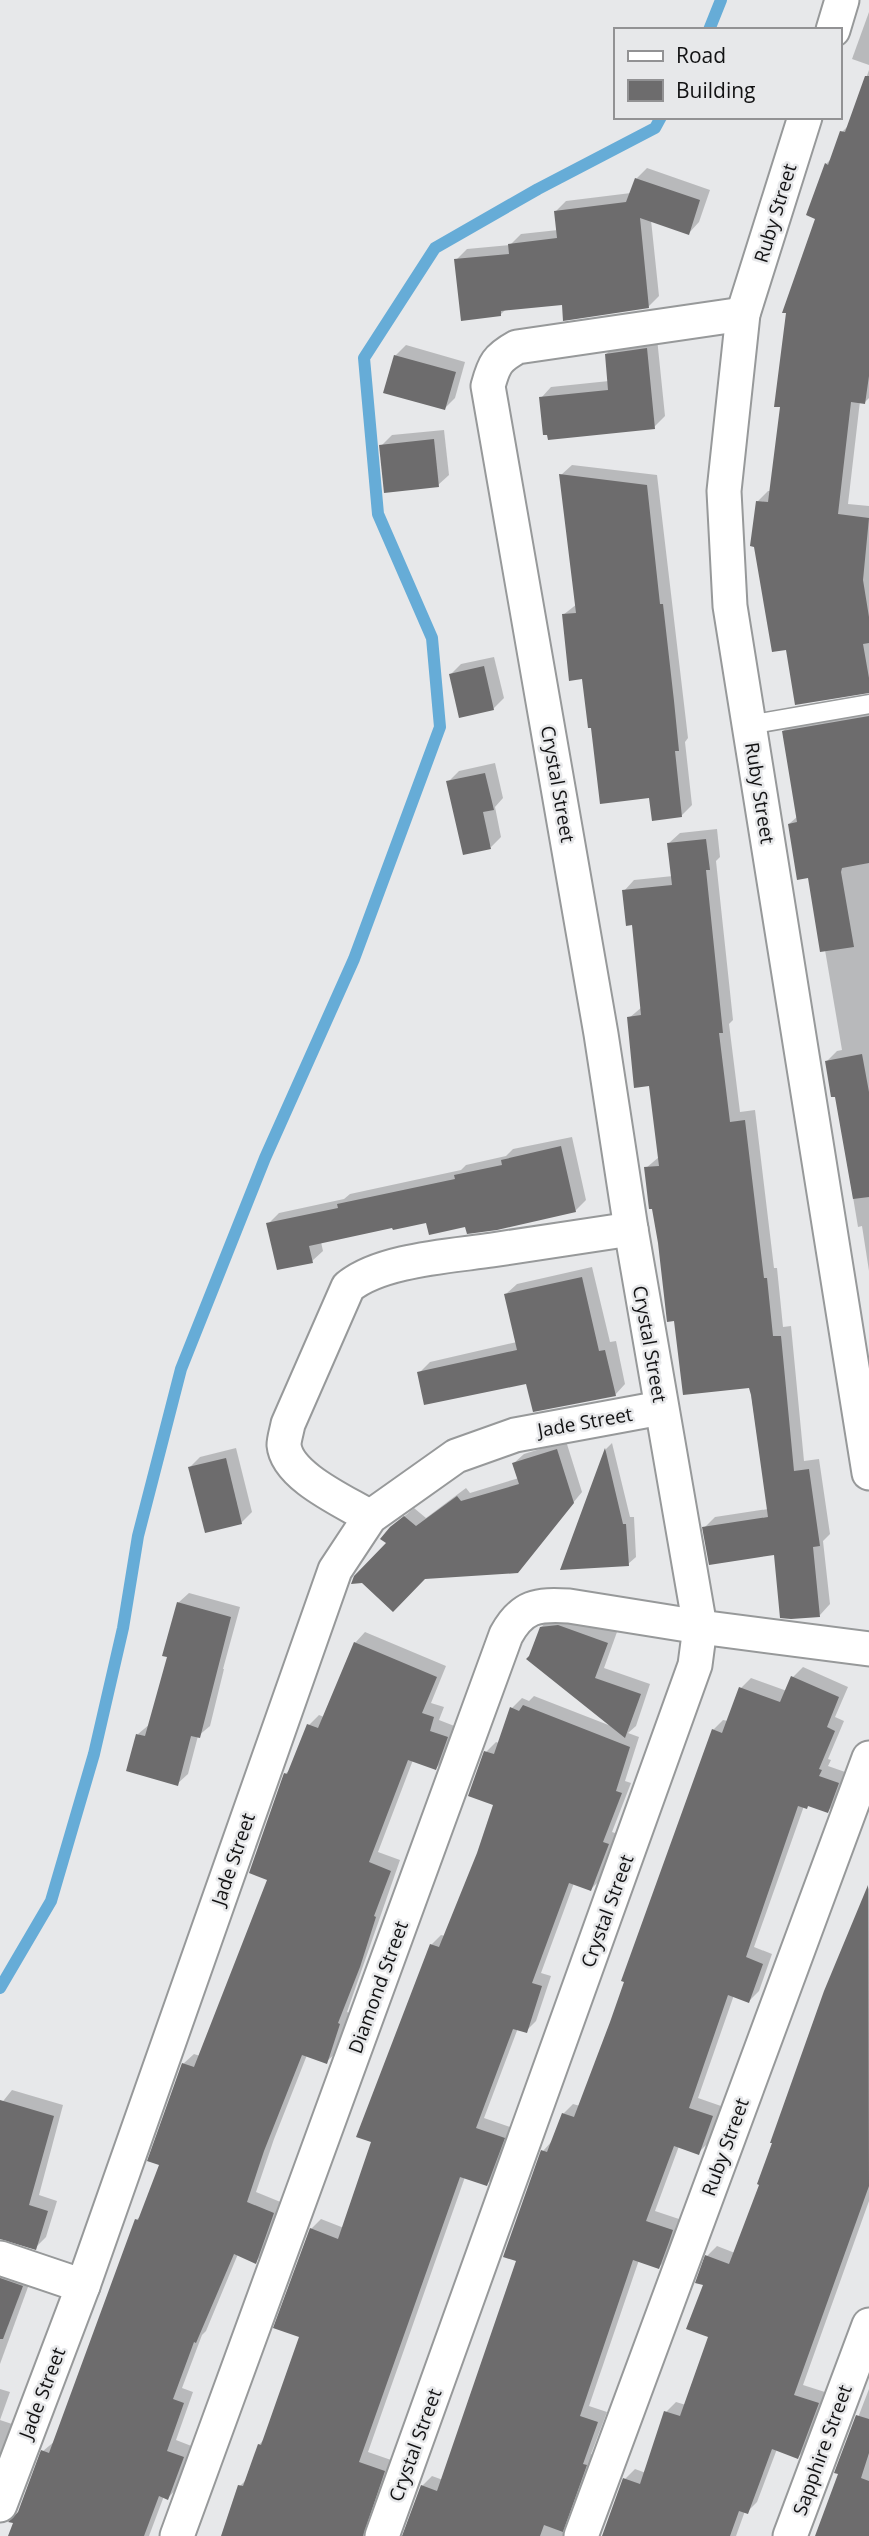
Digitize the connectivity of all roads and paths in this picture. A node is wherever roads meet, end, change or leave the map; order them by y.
1 (842, 0) edge
2 (834, 28) edge
3 (804, 119) edge
4 (743, 314) junction
5 (869, 704) edge
6 (749, 725) junction
7 (631, 1229) junction
8 (661, 1408) junction
9 (869, 1473) edge
10 (370, 1517) junction
11 (700, 1628) junction
12 (869, 1649) edge
13 (869, 1758) edge
14 (0, 2258) edge
15 (83, 2286) junction
16 (869, 2325) edge
17 (0, 2505) edge
18 (177, 2536) edge
19 (382, 2536) edge
20 (581, 2536) edge
21 (790, 2536) edge

1 - 2 street
3 - 4 street, Ruby Street
4 - 6 street, Ruby Street
4 - 7 street, Crystal Street
5 - 6 lane
6 - 9 street, Ruby Street
7 - 8 street, Crystal Street
7 - 10 street
8 - 10 street, Jade Street
8 - 11 street, Crystal Street
10 - 15 street, Jade Street
11 - 12 street, Diamond Street
11 - 18 street, Diamond Street
11 - 19 street, Crystal Street
13 - 20 street, Ruby Street
14 - 15 street
15 - 17 street, Jade Street
16 - 21 street, Sapphire Street

